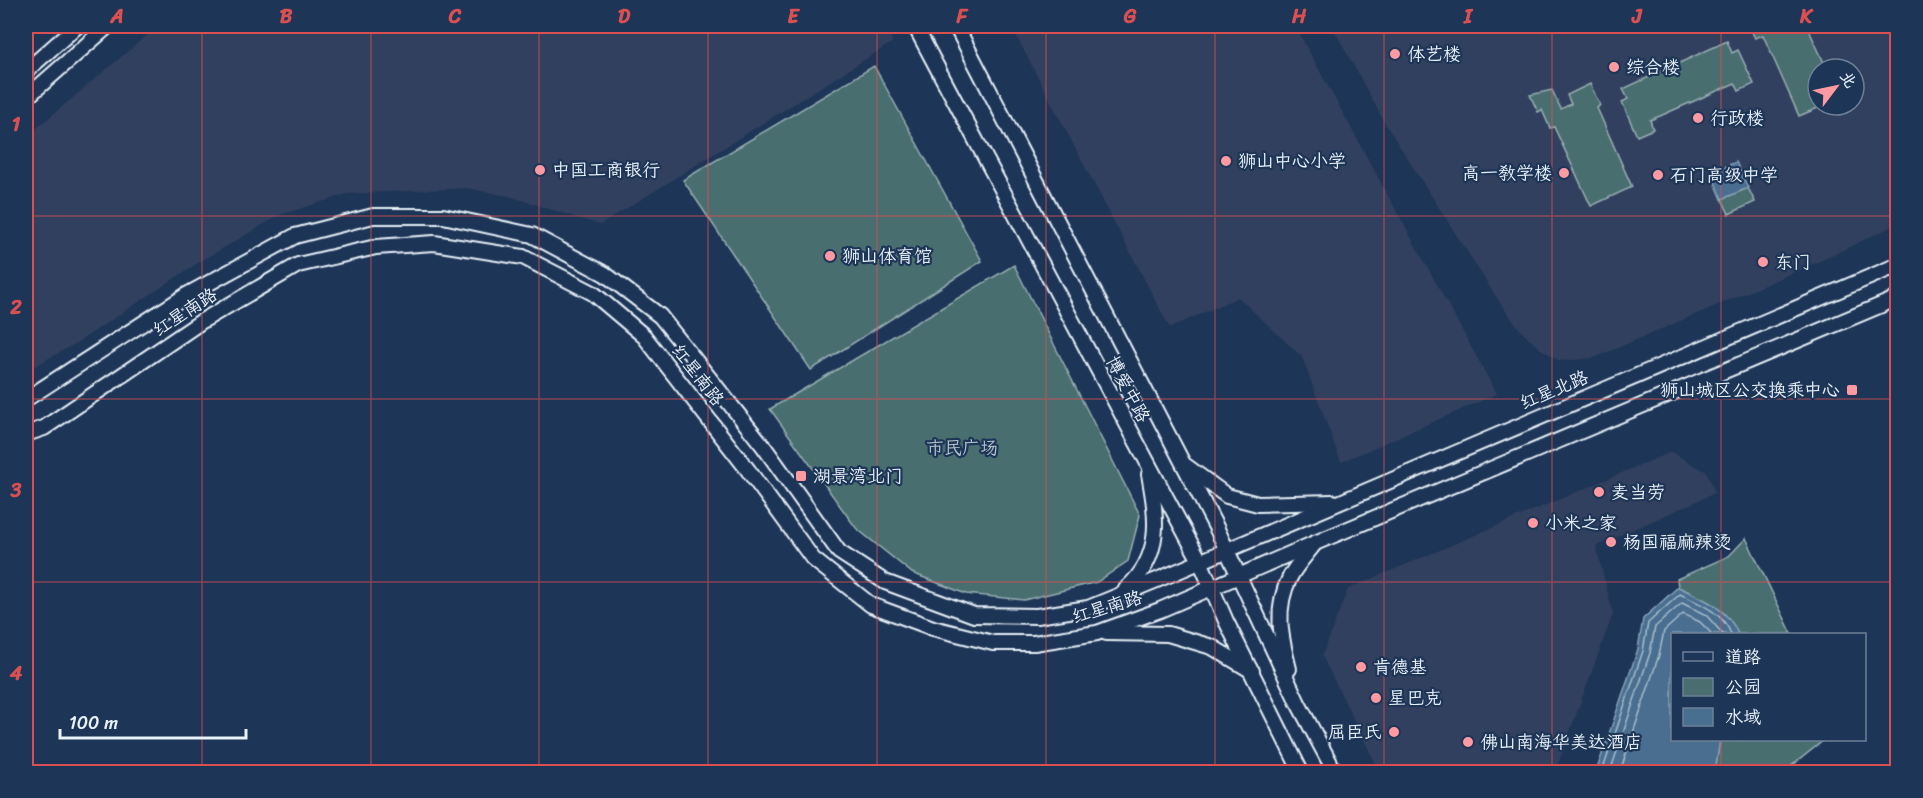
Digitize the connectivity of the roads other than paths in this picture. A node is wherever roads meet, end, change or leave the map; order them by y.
1 (77, 26) edge
2 (108, 26) edge
3 (915, 26) edge
4 (956, 26) edge
5 (26, 71) edge
6 (26, 98) edge
7 (1898, 265) edge
8 (1898, 298) edge
9 (26, 399) edge
10 (26, 434) edge
11 (1146, 460) junction
12 (1184, 465) junction
13 (1341, 502) junction
14 (1315, 543) junction
15 (1226, 551) junction
16 (1200, 561) junction
17 (1238, 576) junction
18 (1212, 587) junction
19 (1119, 596) junction
20 (1097, 633) junction
21 (1252, 671) junction
22 (1298, 703) junction
23 (1301, 772) edge
24 (1335, 772) edge

1 - 5 main road
2 - 6 main road
3 - 11 main road, 博爱中路
4 - 12 main road, 博爱中路
7 - 13 main road, 红星北路
8 - 14 main road
9 - 19 main road, 红星南路
10 - 20 main road, 红星南路
11 - 16 main road, 博爱中路
11 - 19 main road
12 - 13 main road
12 - 15 main road, 博爱中路
13 - 15 main road, 红星北路
14 - 17 main road, 红星南路
14 - 22 main road
15 - 16 main road, 红星南路
15 - 17 main road, 博爱中路
16 - 18 main road, 博爱中路
16 - 19 main road, 红星南路
17 - 18 main road, 红星南路
17 - 22 main road, 博爱中路
18 - 20 main road, 红星南路
18 - 21 main road, 博爱中路
20 - 21 main road
21 - 23 main road, 博爱中路
22 - 24 main road, 博爱中路

